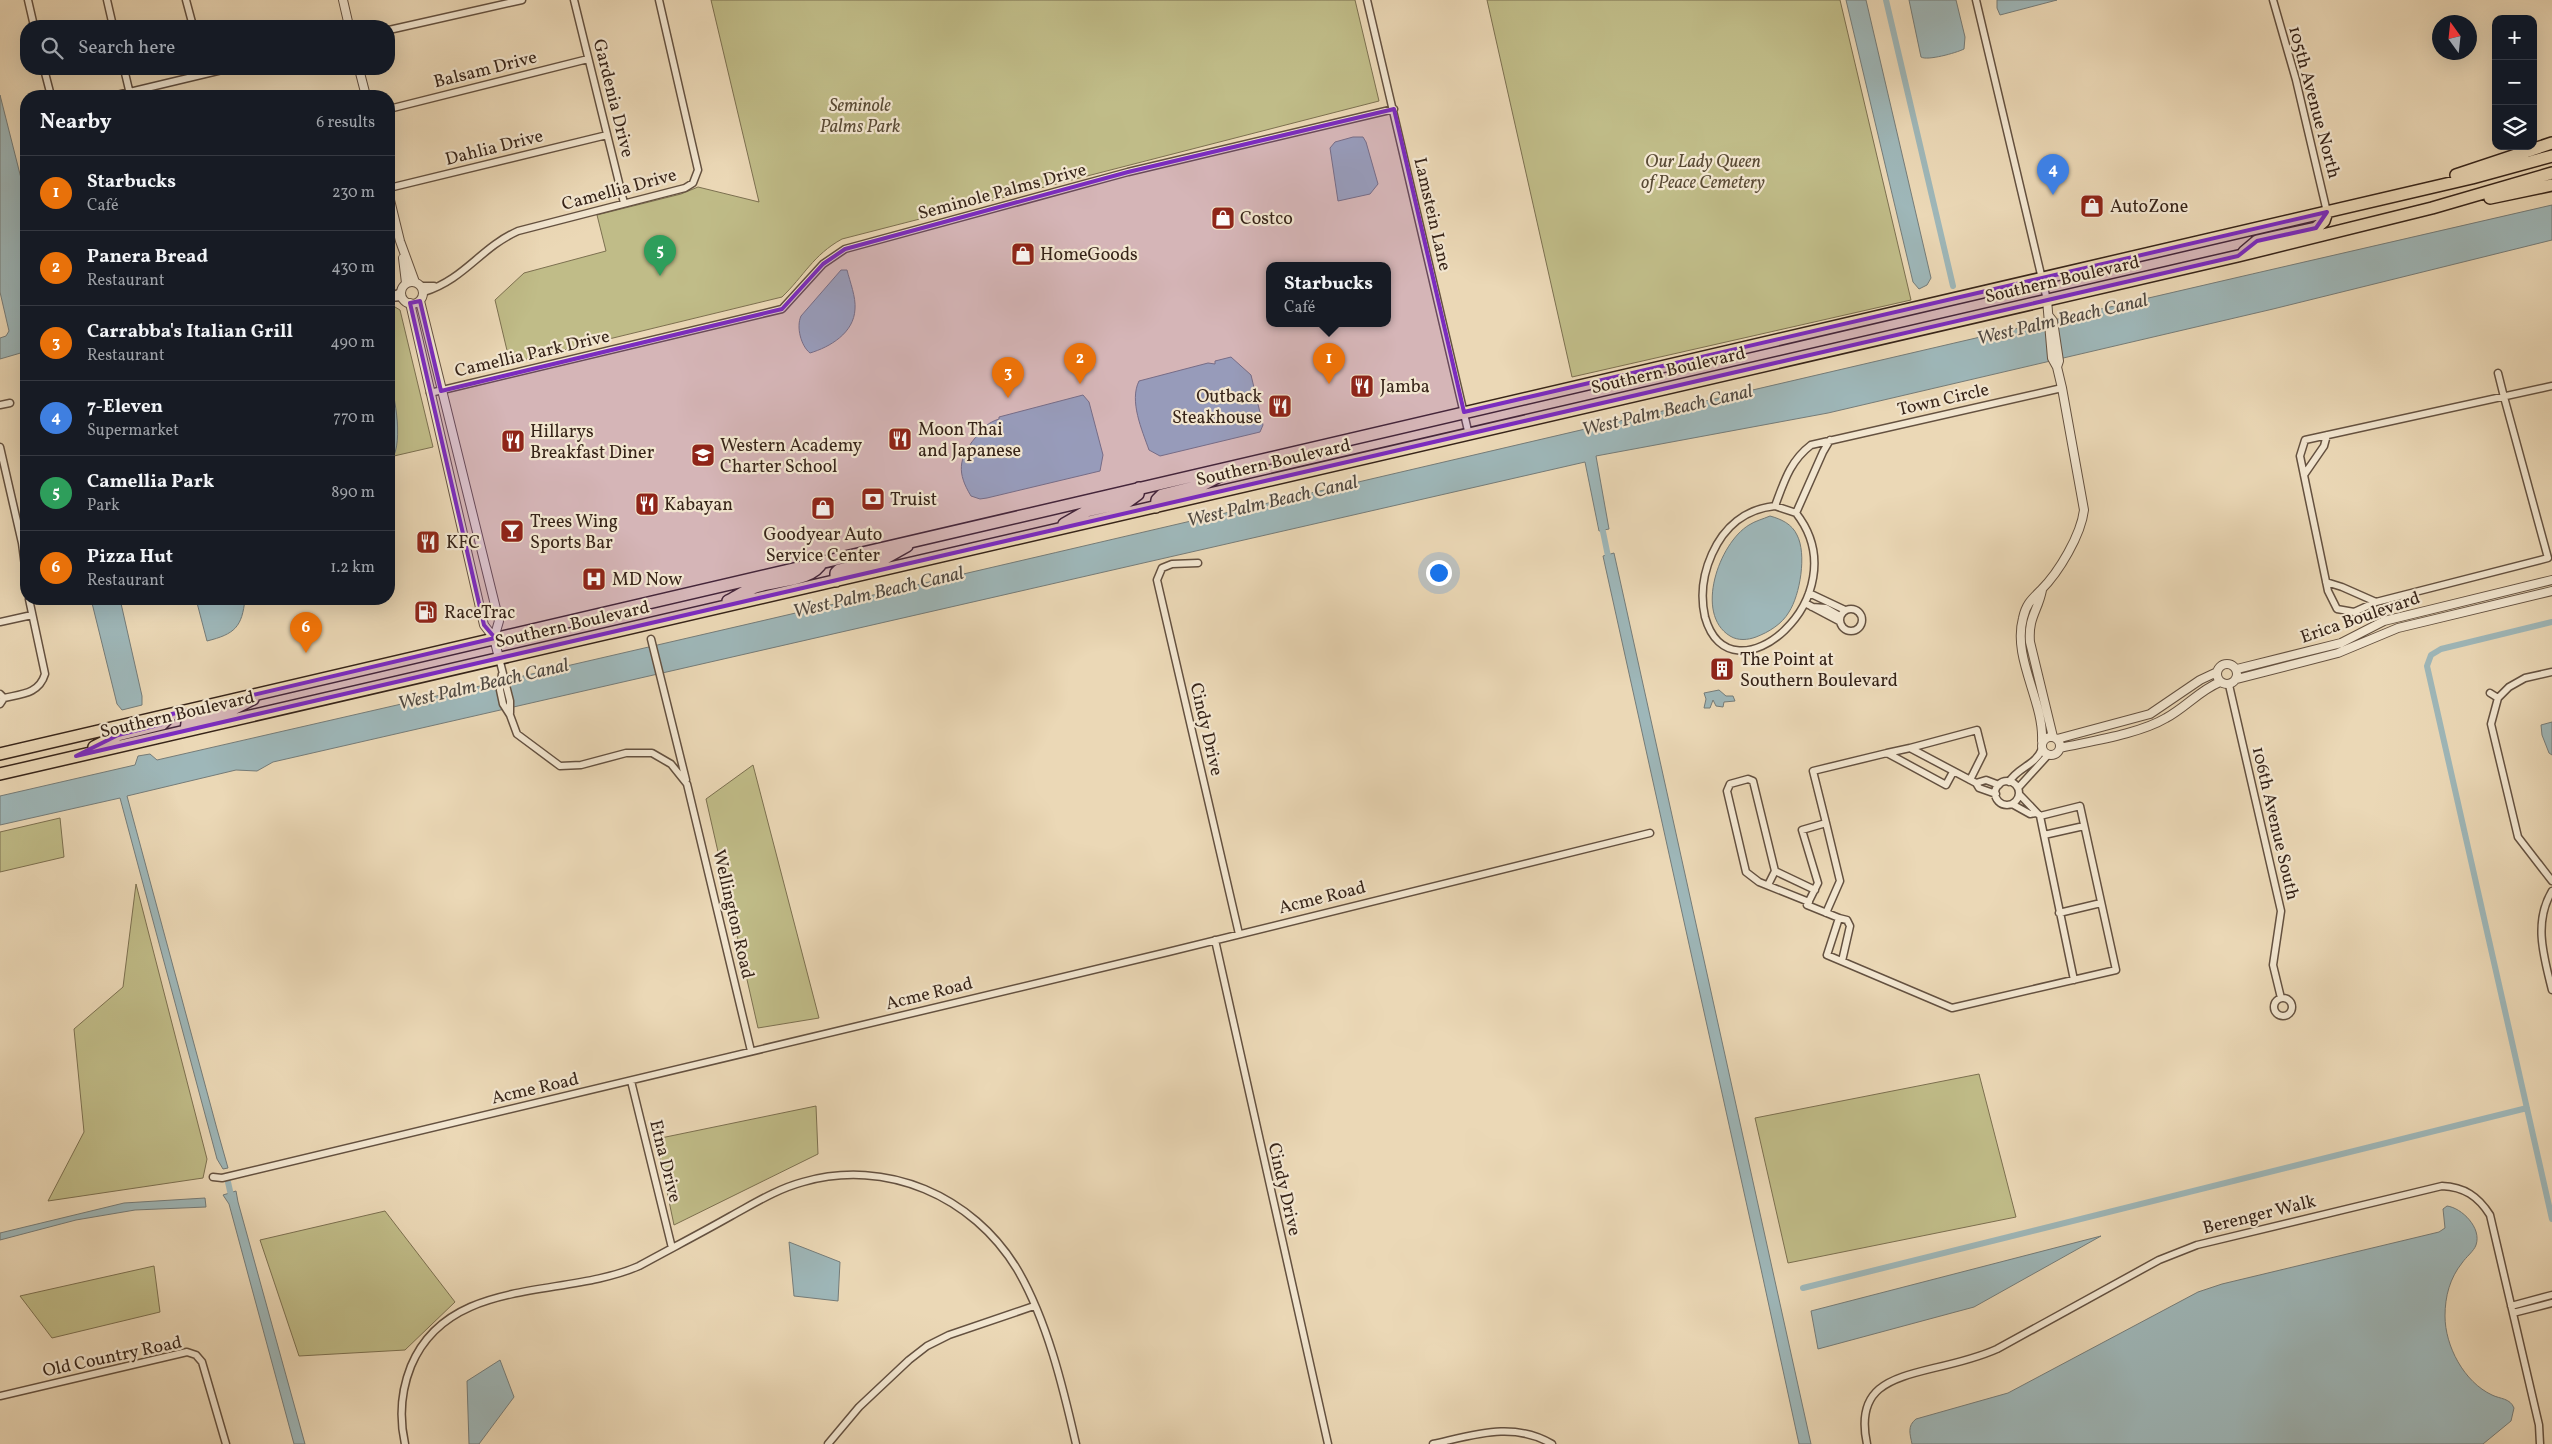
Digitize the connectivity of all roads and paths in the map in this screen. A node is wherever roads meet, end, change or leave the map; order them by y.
1 (28, 0) edge
2 (107, 0) edge
3 (186, 0) edge
4 (342, 0) edge
5 (522, 0) edge
6 (574, 0) edge
7 (659, 0) edge
8 (1367, 0) edge
9 (1976, 0) edge
10 (2273, 0) edge
11 (500, 3) edge
12 (33, 20) edge
13 (112, 20) edge
14 (191, 20) edge
15 (347, 20) edge
16 (395, 29) edge
17 (588, 59) junction
18 (46, 75) edge
19 (125, 75) edge
20 (190, 75) edge
21 (361, 75) edge
22 (49, 90) edge
23 (129, 90) edge
24 (143, 90) edge
25 (364, 90) edge
26 (395, 107) edge
27 (1394, 109) junction
28 (607, 135) junction
29 (2552, 143) edge
30 (2552, 156) edge
31 (2552, 173) edge
32 (2552, 185) edge
33 (395, 187) edge
34 (2388, 197) junction
35 (624, 203) junction
36 (2432, 208) junction
37 (2327, 212) junction
38 (395, 221) edge
39 (400, 241) junction
40 (2238, 256) junction
41 (2041, 278) junction
42 (406, 283) junction
43 (420, 287) junction
44 (402, 295) junction
45 (395, 297) edge
46 (2047, 300) junction
47 (420, 301) junction
48 (410, 304) junction
49 (642, 342) joint
50 (2498, 373) dead end
51 (2552, 386) edge
52 (2062, 388) junction
53 (441, 390) junction
54 (430, 393) junction
55 (2504, 396) junction
56 (10, 402) dead end
57 (0, 405) edge
58 (1464, 412) junction
59 (1469, 434) junction
60 (2327, 436) junction
61 (1830, 440) junction
62 (0, 447) edge
63 (1242, 464) junction
64 (2304, 475) junction
65 (7, 478) junction
66 (0, 480) edge
67 (1139, 488) junction
68 (1775, 506) junction
69 (1156, 507) junction
70 (1796, 513) junction
71 (1051, 531) junction
72 (922, 539) junction
73 (20, 544) edge
74 (2548, 546) edge
75 (822, 562) junction
76 (1198, 563) dead end
77 (2552, 580) edge
78 (836, 581) junction
79 (2326, 582) junction
80 (2042, 590) junction
81 (2552, 591) edge
82 (1809, 593) junction
83 (2376, 602) junction
84 (30, 605) edge
85 (1808, 605) junction
86 (714, 609) junction
87 (1845, 610) junction
88 (32, 615) junction
89 (1840, 618) junction
90 (0, 622) edge
91 (494, 638) junction
92 (652, 639) dead end
93 (499, 658) junction
94 (2237, 669) junction
95 (2217, 672) junction
96 (2552, 672) edge
97 (2237, 679) junction
98 (2220, 682) junction
99 (2230, 685) junction
100 (268, 691) junction
101 (2490, 693) dead end
102 (2498, 698) junction
103 (1, 699) edge
104 (172, 714) junction
105 (186, 730) junction
106 (2055, 738) junction
107 (2042, 745) junction
108 (1910, 748) junction
109 (2060, 748) junction
110 (1887, 753) junction
111 (0, 754) edge
112 (2048, 755) junction
113 (76, 756) junction
114 (1953, 772) junction
115 (0, 774) edge
116 (1973, 782) junction
117 (2009, 782) junction
118 (687, 784) junction
119 (1999, 785) junction
120 (2019, 791) junction
121 (1996, 794) junction
122 (2012, 804) junction
123 (2038, 815) junction
124 (1826, 823) junction
125 (2084, 826) junction
126 (1650, 833) dead end
127 (2044, 835) junction
128 (1776, 871) junction
129 (2552, 881) edge
130 (1768, 885) junction
131 (1815, 890) junction
132 (2552, 891) edge
133 (1809, 902) junction
134 (2101, 903) junction
135 (1826, 913) junction
136 (2059, 913) junction
137 (1839, 918) junction
138 (1239, 934) junction
139 (1215, 940) junction
140 (1842, 961) junction
141 (2074, 980) junction
142 (2552, 990) edge
143 (2281, 998) dead end
144 (751, 1051) junction
145 (631, 1081) junction
146 (213, 1177) dead end
147 (672, 1248) junction
148 (2552, 1295) edge
149 (2552, 1303) edge
150 (1034, 1306) junction
151 (2512, 1309) junction
152 (0, 1396) edge
153 (226, 1444) edge
154 (405, 1444) edge
155 (828, 1444) edge
156 (1076, 1444) edge
157 (1328, 1444) edge
158 (1433, 1444) edge
159 (1552, 1444) edge
160 (1867, 1444) edge
161 (2540, 1444) edge

1 - 12 street
2 - 13 street
3 - 14 street
4 - 15 street
5 - 11 street
6 - 17 street, Gardenia Drive
7 - 35 street, Camellia Drive
8 - 27 street, Lamstein Lane
9 - 41 street
10 - 37 street, 105th Avenue North
11 - 16 street
17 - 26 street, Balsam Drive
17 - 28 street, Gardenia Drive
18 - 22 street
19 - 23 street
20 - 24 street
21 - 25 street
27 - 49 street, Seminole Palms Drive
27 - 58 street, Lamstein Lane
28 - 33 street, Dahlia Drive
28 - 35 street, Gardenia Drive
29 - 34 highway
30 - 34 highway, Southern Boulevard
31 - 36 highway, Southern Boulevard
32 - 36 highway
34 - 37 highway, Southern Boulevard
35 - 43 street, Camellia Drive
36 - 40 highway, Southern Boulevard
37 - 40 highway
37 - 41 highway, Southern Boulevard
38 - 39 street
39 - 42 street
39 - 43 street
40 - 46 highway, Southern Boulevard
41 - 46 street
41 - 58 highway, Southern Boulevard
42 - 43 street
42 - 44 street
43 - 47 street
44 - 45 street
44 - 48 street
46 - 52 street
46 - 59 highway, Southern Boulevard
47 - 48 street
47 - 53 street
48 - 54 street
49 - 53 street, Camellia Park Drive
50 - 55 street
51 - 55 street
52 - 61 street, Town Circle
52 - 80 street
53 - 54 street, Camellia Park Drive
53 - 91 street
54 - 91 street
55 - 60 street
55 - 74 street
56 - 57 street
58 - 59 street, Lamstein Lane
58 - 63 highway, Southern Boulevard
59 - 69 highway, Southern Boulevard
60 - 64 street
60 - 64 street
61 - 68 street, Town Circle
61 - 70 street
62 - 65 street
63 - 67 highway, Southern Boulevard
63 - 69 highway
64 - 79 street
65 - 66 street
65 - 73 street
67 - 71 highway
67 - 72 highway, Southern Boulevard
68 - 70 street
68 - 85 street
69 - 71 highway, Southern Boulevard
70 - 82 street
71 - 78 highway, Southern Boulevard
72 - 75 highway, Southern Boulevard
72 - 78 highway
74 - 83 street
75 - 86 highway
75 - 91 highway, Southern Boulevard
76 - 138 street, Cindy Drive
77 - 94 street, Erica Boulevard
78 - 86 highway, Southern Boulevard
79 - 83 street
79 - 83 street
80 - 106 street
80 - 107 street
81 - 97 street, Erica Boulevard
82 - 85 street
82 - 87 street
84 - 88 street
85 - 89 street
86 - 93 highway, Southern Boulevard
87 - 89 street
87 - 89 street
88 - 90 street
88 - 103 street
91 - 93 street
91 - 100 highway, Southern Boulevard
92 - 118 street, Wellington Road
93 - 105 highway, Southern Boulevard
93 - 118 street, Wellington Road
94 - 95 street
94 - 97 street
95 - 98 street
95 - 106 street
96 - 102 street
97 - 99 street
98 - 99 street
98 - 109 street
99 - 143 street, 106th Avenue South
100 - 104 highway, Southern Boulevard
100 - 105 highway
101 - 102 street
102 - 129 street
104 - 111 highway, Southern Boulevard
104 - 113 highway
105 - 113 highway, Southern Boulevard
106 - 107 street
106 - 109 street
107 - 112 street
107 - 117 street
108 - 110 street
108 - 114 street
108 - 116 street
109 - 112 street
110 - 114 street
110 - 124 street
112 - 120 street
113 - 115 highway, Southern Boulevard
114 - 116 street
116 - 119 street
116 - 121 street
117 - 119 street
117 - 120 street
118 - 144 street, Wellington Road
119 - 121 street
120 - 122 street
120 - 123 street
121 - 122 street
122 - 123 street
123 - 125 street
123 - 127 street
124 - 131 street
124 - 135 street
125 - 127 street
125 - 134 street
126 - 138 street, Acme Road
127 - 136 street
128 - 130 street
128 - 130 street
128 - 131 street
130 - 133 street
131 - 133 street
132 - 142 street
133 - 135 street
134 - 136 street
134 - 141 street
135 - 137 street
136 - 141 street
137 - 140 street
137 - 140 street
138 - 139 street, Acme Road
139 - 144 street, Acme Road
139 - 157 street, Cindy Drive
140 - 141 street
144 - 145 street, Acme Road
145 - 146 street, Acme Road
145 - 147 street, Etna Drive
147 - 150 street
147 - 154 street
148 - 151 street
149 - 151 street
150 - 155 street
150 - 156 street
151 - 160 street, Berenger Walk
151 - 161 street, Berenger Walk
152 - 153 street, Old Country Road
158 - 159 street

